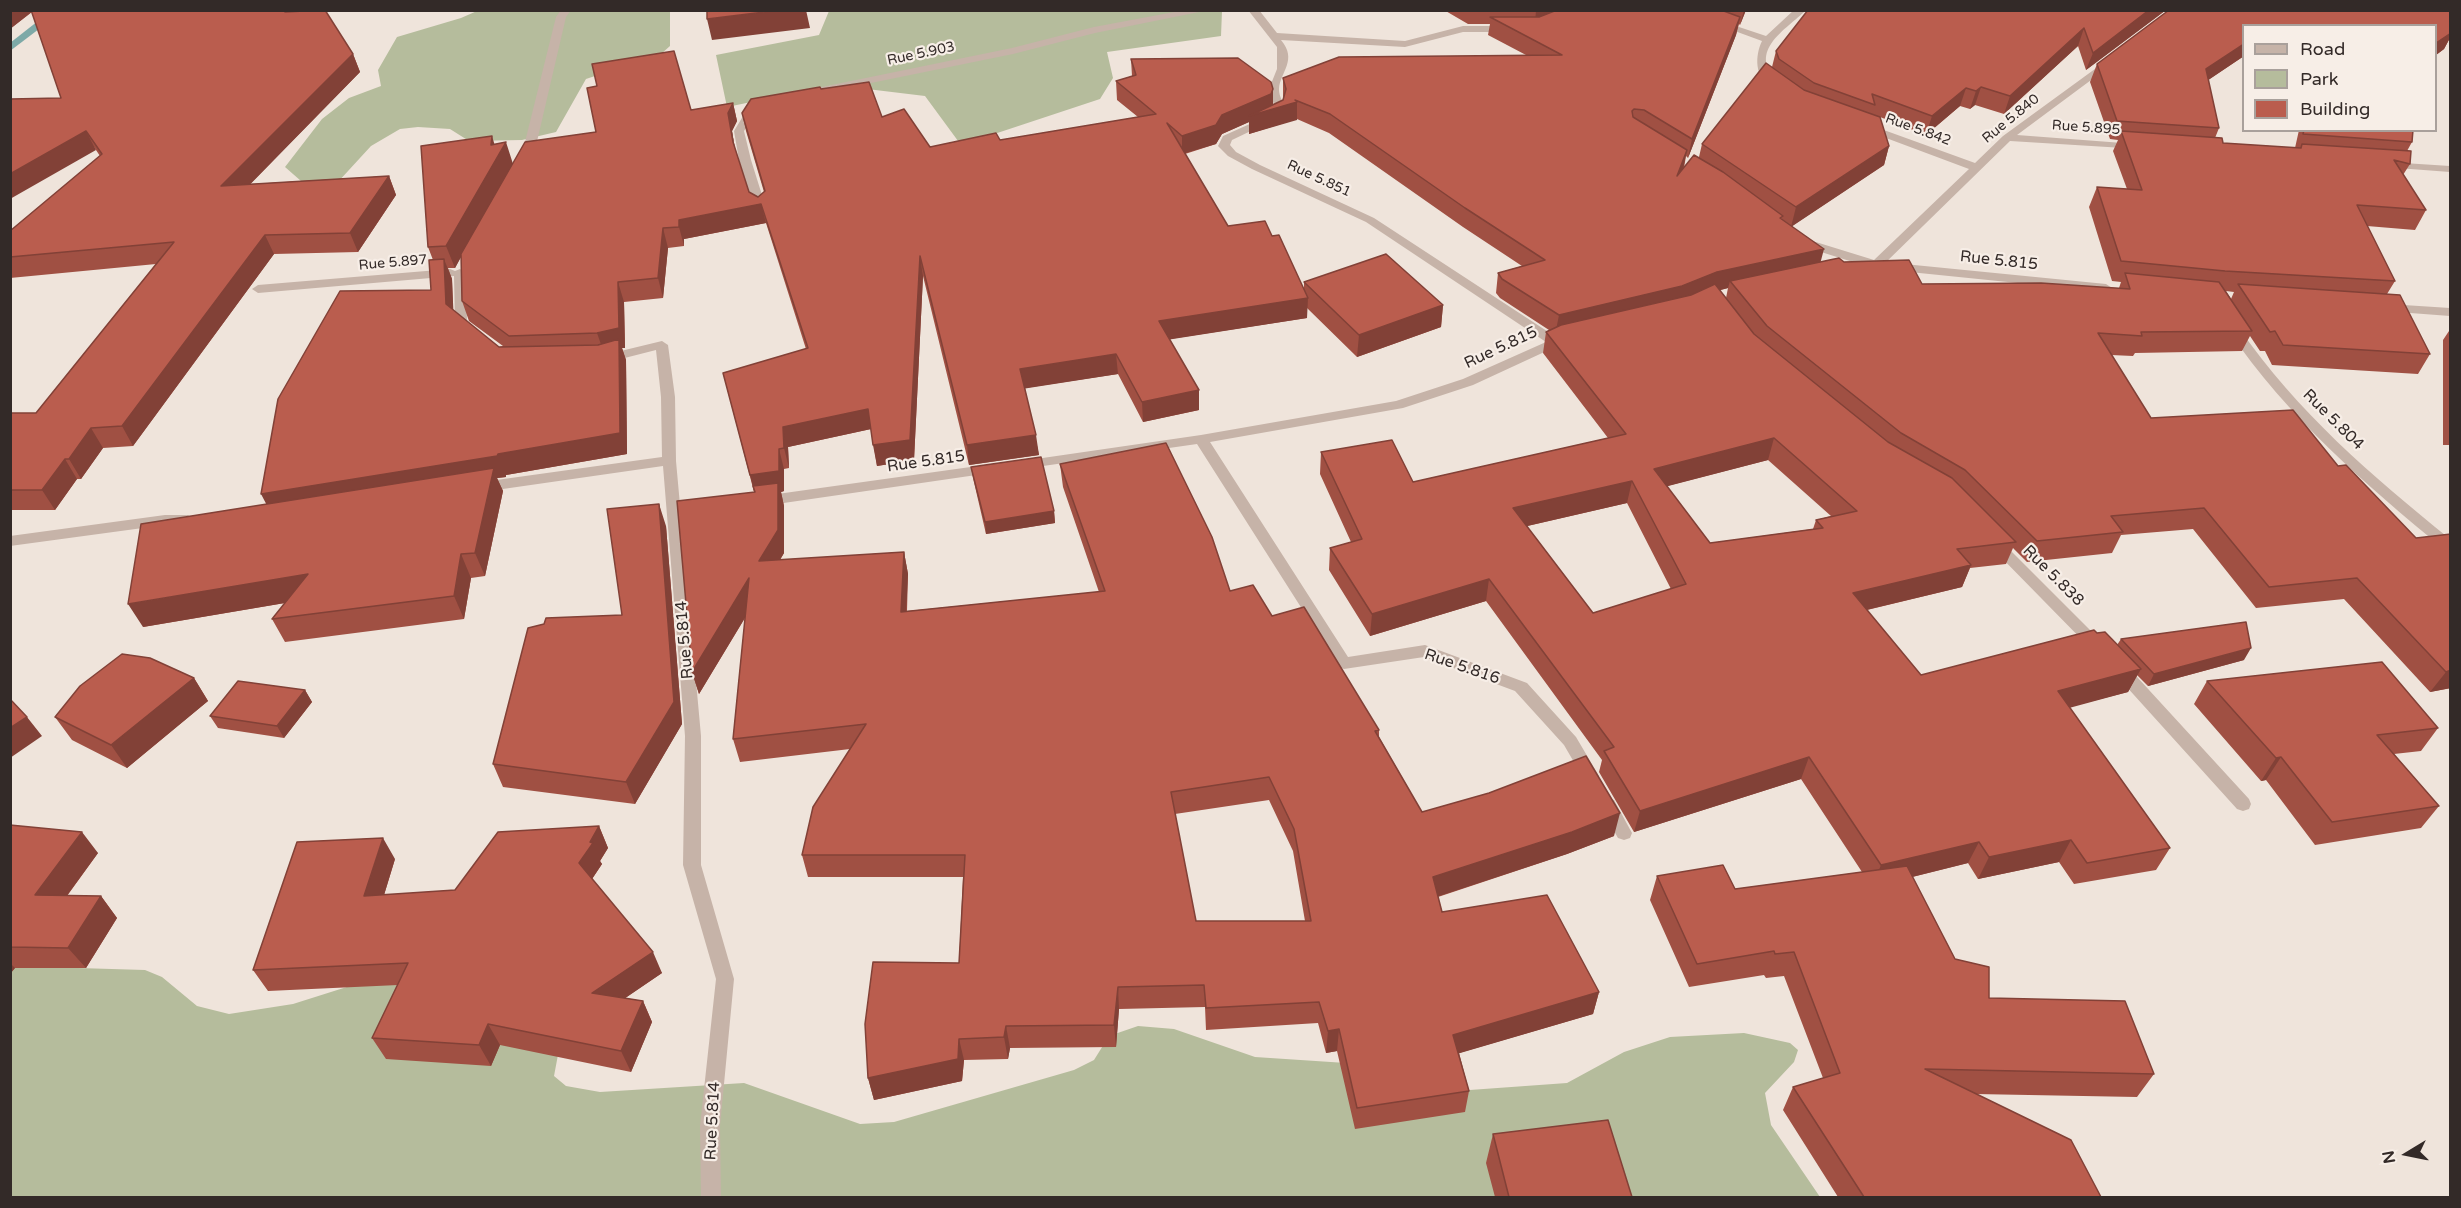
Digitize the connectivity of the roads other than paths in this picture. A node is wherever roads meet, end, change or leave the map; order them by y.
1 (566, 10) edge
2 (1204, 10) edge
3 (1253, 10) edge
4 (1801, 10) edge
5 (1709, 20) edge
6 (1515, 30) edge
7 (1273, 36) junction
8 (1766, 39) junction
9 (2122, 53) edge
10 (1777, 86) edge
11 (806, 93) edge
12 (771, 100) edge
13 (1855, 123) edge
14 (2007, 138) junction
15 (2147, 148) edge
16 (2380, 164) edge
17 (1977, 168) junction
18 (2451, 169) edge
19 (518, 170) edge
20 (761, 211) edge
21 (1797, 240) edge
22 (1876, 265) junction
23 (1844, 270) edge
24 (258, 289) dead end
25 (2122, 289) edge
26 (2380, 308) edge
27 (2451, 312) edge
28 (2227, 317) edge
29 (1573, 336) edge
30 (1553, 341) junction
31 (486, 342) edge
32 (592, 360) edge
33 (1201, 439) junction
34 (669, 461) junction
35 (472, 489) edge
36 (745, 504) edge
37 (198, 521) edge
38 (1989, 537) edge
39 (10, 541) edge
40 (2451, 546) edge
41 (2244, 804) dead end
42 (1624, 833) dead end
43 (711, 1197) edge

1 - 19 street
2 - 11 street, Rue 5.903
3 - 7 street, Rue 5.851
4 - 8 street
5 - 8 street
6 - 7 street
7 - 30 street, Rue 5.851
8 - 10 street
9 - 14 street, Rue 5.840
12 - 20 street
13 - 17 street, Rue 5.842
14 - 15 street, Rue 5.895
14 - 17 street, Rue 5.840
16 - 18 street
17 - 22 street, Rue 5.840
21 - 22 street
22 - 23 street, Rue 5.815
22 - 25 street, Rue 5.815
24 - 31 street, Rue 5.897
26 - 27 street
28 - 40 street, Rue 5.804
29 - 30 street, Rue 5.815
30 - 33 street, Rue 5.815
32 - 34 street, Rue 5.814
33 - 36 street, Rue 5.815
33 - 42 street, Rue 5.816
34 - 35 street
34 - 43 street, Rue 5.814
37 - 39 street
38 - 41 street, Rue 5.838

